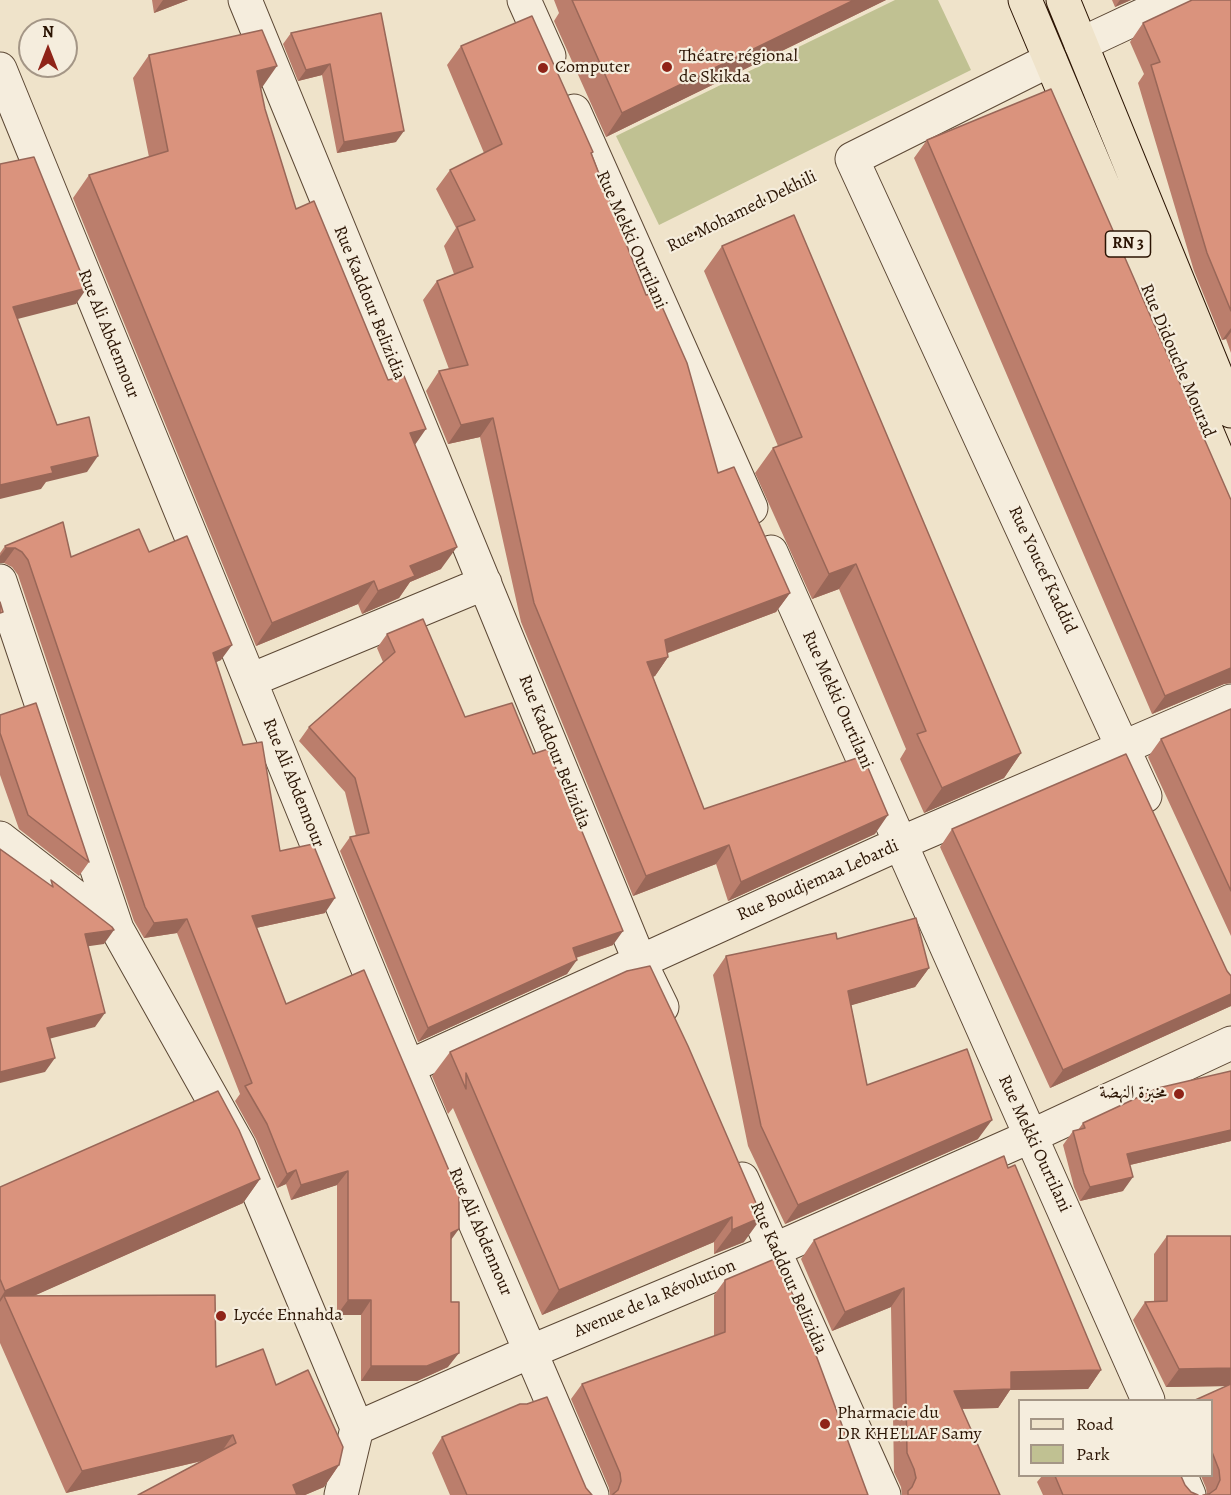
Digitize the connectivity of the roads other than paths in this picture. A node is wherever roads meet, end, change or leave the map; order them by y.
1 (245, 0) edge
2 (524, 0) edge
3 (1025, 0) edge
4 (1063, 0) edge
5 (1175, 0) edge
6 (1081, 44) junction
7 (1050, 60) junction
8 (0, 69) edge
9 (1231, 411) edge
10 (1231, 489) edge
11 (0, 580) edge
12 (485, 583) junction
13 (251, 680) junction
14 (1231, 701) edge
15 (1123, 748) junction
16 (1158, 822) edge
17 (0, 838) edge
18 (901, 843) junction
19 (117, 929) junction
20 (640, 962) junction
21 (675, 1036) edge
22 (1231, 1043) edge
23 (408, 1067) junction
24 (1029, 1137) junction
25 (730, 1154) edge
26 (776, 1249) junction
27 (532, 1351) junction
28 (1147, 1399) edge
29 (357, 1428) junction
30 (1181, 1477) edge
31 (341, 1495) edge
32 (592, 1495) edge
33 (884, 1495) edge
34 (1189, 1495) edge

1 - 12 street, Rue Kaddour Belizidia
2 - 18 street, Rue Mekki Ourtilani
3 - 7 main road, Rue Didouche Mourad / RN 3
4 - 6 main road, Rue Didouche Mourad / RN 3
5 - 6 street
6 - 9 main road, Rue Didouche Mourad / RN 3
7 - 10 main road, Rue Didouche Mourad / RN 3
7 - 15 street, Rue Youcef Kaddid
8 - 13 street, Rue Ali Abdennour
11 - 19 street
12 - 13 street
12 - 20 street, Rue Kaddour Belizidia
13 - 23 street, Rue Ali Abdennour
14 - 15 street, Rue Boudjemaa Lebardi
15 - 16 street, Rue Youcef Kaddid
15 - 18 street, Rue Boudjemaa Lebardi
17 - 19 street
18 - 20 street, Rue Boudjemaa Lebardi
18 - 24 street, Rue Mekki Ourtilani
19 - 29 street
20 - 21 street, Rue Kaddour Belizidia
20 - 23 street, Rue Boudjemaa Lebardi
22 - 24 street, Avenue de la Révolution
23 - 27 street, Rue Ali Abdennour
24 - 26 street, Avenue de la Révolution
24 - 28 street, Rue Mekki Ourtilani
25 - 26 street, Rue Kaddour Belizidia
26 - 27 street, Avenue de la Révolution
26 - 33 street, Rue Kaddour Belizidia
27 - 29 street, Avenue de la Révolution
27 - 32 street, Rue Ali Abdennour
29 - 31 street
30 - 34 street

